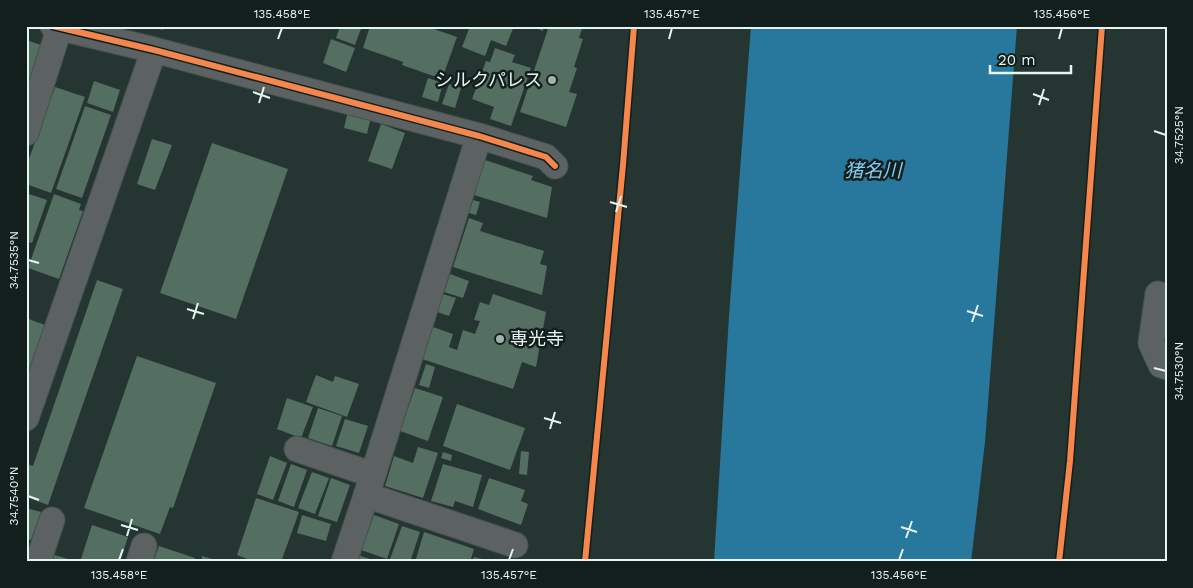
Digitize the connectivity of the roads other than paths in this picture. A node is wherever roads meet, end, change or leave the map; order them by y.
1 (58, 27) edge
2 (154, 50) junction
3 (26, 133) edge
4 (479, 136) junction
5 (555, 166) dead end
6 (1167, 297) edge
7 (1167, 366) edge
8 (26, 418) edge
9 (297, 449) dead end
10 (370, 485) junction
11 (52, 520) dead end
12 (515, 545) dead end
13 (38, 562) edge
14 (344, 562) edge

1 - 2 street
1 - 3 street
2 - 4 street
2 - 8 street
4 - 5 street
4 - 10 street
6 - 7 street
9 - 10 street
10 - 12 street
10 - 14 street
11 - 13 street

